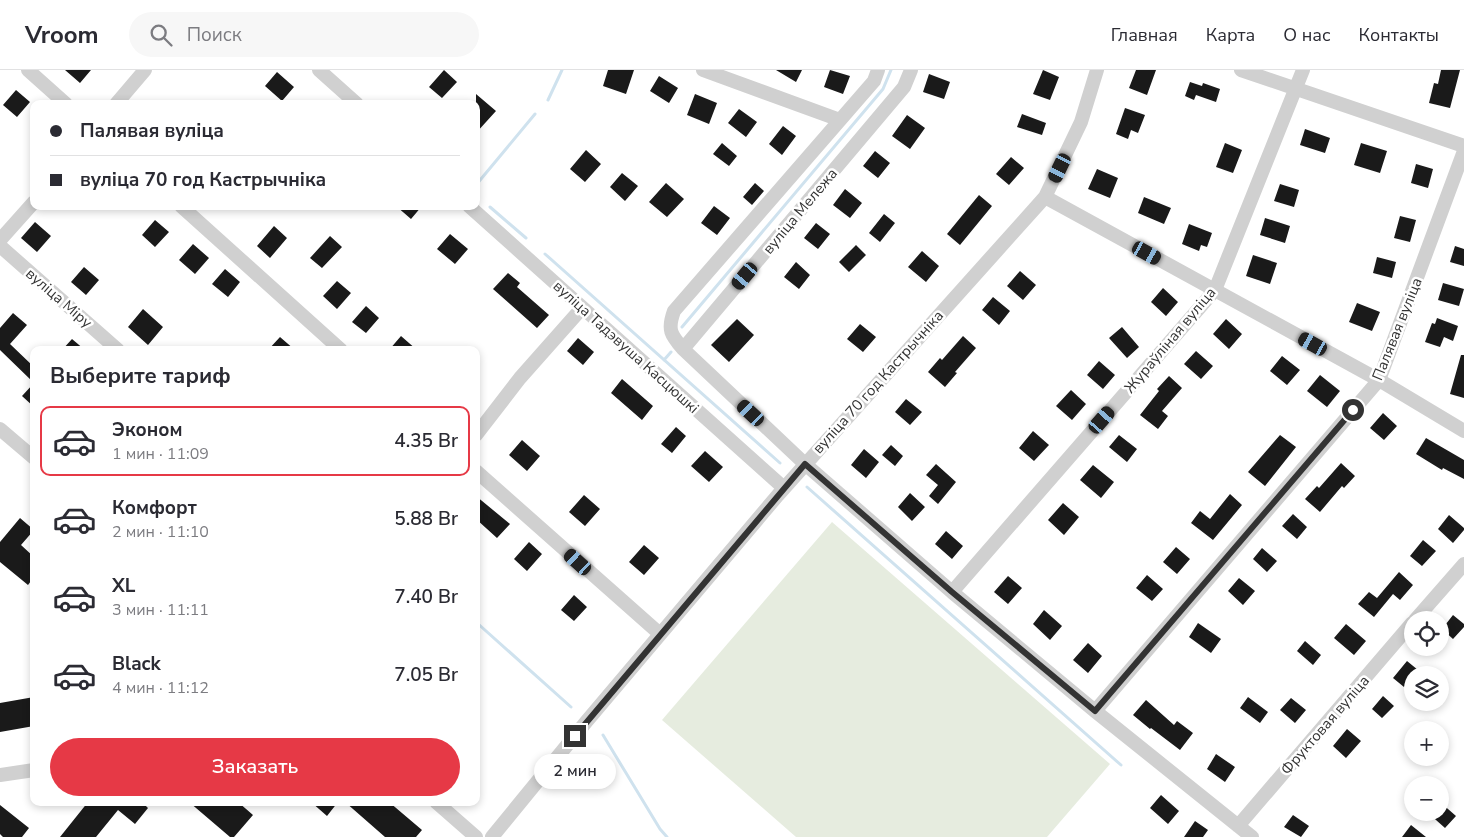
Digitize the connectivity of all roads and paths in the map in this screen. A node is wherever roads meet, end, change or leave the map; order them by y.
1 (28, 70) edge
2 (145, 70) edge
3 (319, 70) edge
4 (703, 70) edge
5 (878, 70) edge
6 (911, 70) edge
7 (1097, 70) edge
8 (1241, 70) edge
9 (1303, 70) edge
10 (1296, 88) junction
11 (62, 100) edge
12 (119, 100) edge
13 (353, 100) edge
14 (840, 120) junction
15 (1464, 146) edge
16 (1464, 151) edge
17 (1045, 198) junction
18 (30, 206) edge
19 (185, 210) edge
20 (473, 210) edge
21 (0, 240) edge
22 (0, 246) edge
23 (1215, 290) junction
24 (582, 308) junction
25 (113, 346) edge
26 (337, 346) edge
27 (683, 349) junction
28 (1379, 380) junction
29 (0, 429) edge
30 (480, 430) edge
31 (1464, 431) edge
32 (30, 455) edge
33 (805, 464) junction
34 (480, 475) edge
35 (784, 488) junction
36 (1464, 564) edge
37 (952, 592) junction
38 (1423, 611) edge
39 (1404, 632) edge
40 (660, 634) junction
41 (1095, 711) junction
42 (30, 771) edge
43 (0, 775) edge
44 (441, 806) edge
45 (1238, 826) junction
46 (476, 837) edge
47 (492, 837) edge
48 (1252, 837) edge

1 - 11 street
2 - 12 street
3 - 13 street
4 - 14 street
5 - 14 street
6 - 27 street, вуліца Мележа
7 - 17 street, вуліца 70 год Кастрычніка
8 - 10 street
9 - 10 street, Жураўліная вуліца
10 - 15 street
10 - 23 street, Жураўліная вуліца
14 - 27 street
16 - 28 street, Палявая вуліца
17 - 23 street
17 - 33 street, вуліца 70 год Кастрычніка
18 - 21 street
19 - 26 street
20 - 24 street, вуліца Тадэвуша Касцюшкі
22 - 25 street, вуліца Міру
23 - 28 street
23 - 37 street, Жураўліная вуліца
24 - 30 street
24 - 35 street, вуліца Тадэвуша Касцюшкі
27 - 33 street
28 - 31 street
28 - 41 street, Палявая вуліца
29 - 32 street
33 - 35 street, вуліца 70 год Кастрычніка
33 - 37 street
34 - 40 street
35 - 40 street, вуліца 70 год Кастрычніка
36 - 38 street
37 - 41 street
39 - 45 street, Фруктовая вуліца
40 - 47 street, вуліца 70 год Кастрычніка
41 - 45 street
42 - 43 street
44 - 46 street
45 - 48 street

